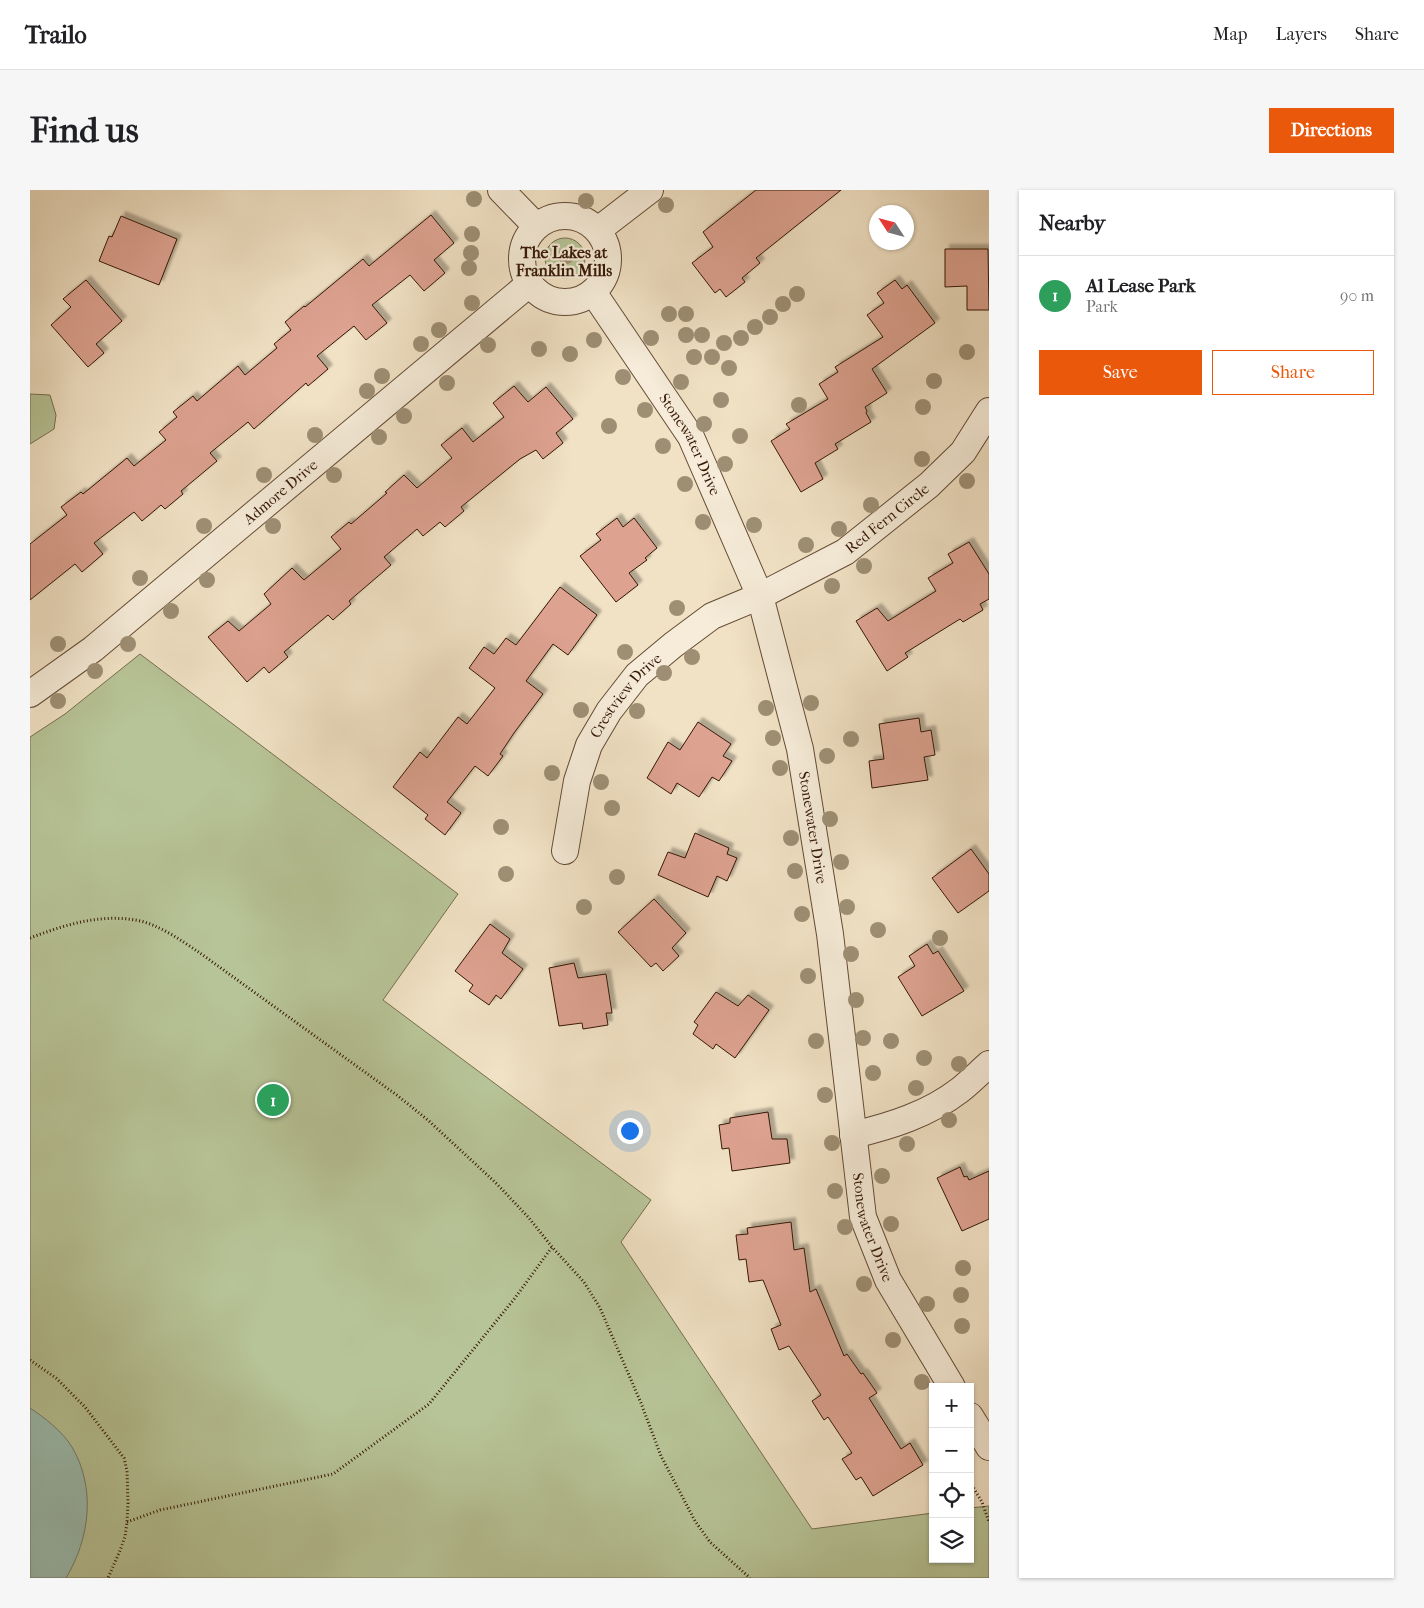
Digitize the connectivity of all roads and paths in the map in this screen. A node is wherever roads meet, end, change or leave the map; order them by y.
1 (501, 190) edge
2 (650, 190) edge
3 (536, 226) junction
4 (598, 230) junction
5 (529, 284) junction
6 (593, 292) junction
7 (989, 411) edge
8 (760, 596) junction
9 (30, 694) edge
10 (565, 850) dead end
11 (30, 938) edge
12 (989, 1064) edge
13 (853, 1135) junction
14 (552, 1247) junction
15 (30, 1360) edge
16 (950, 1383) edge
17 (974, 1423) edge
18 (989, 1447) edge
19 (974, 1489) edge
20 (127, 1522) junction
21 (989, 1522) edge
22 (108, 1578) edge
23 (750, 1578) edge

1 - 3 street
2 - 4 street
3 - 4 street
3 - 5 street
4 - 6 street
5 - 6 street
5 - 9 street, Admore Drive
6 - 8 street, Stonewater Drive
7 - 8 street, Red Fern Circle
8 - 10 street, Crestview Drive
8 - 13 street, Stonewater Drive
11 - 14 path
12 - 13 street
13 - 16 street, Stonewater Drive
14 - 20 path
14 - 23 path
15 - 20 path
17 - 18 street
19 - 21 path
20 - 22 path

